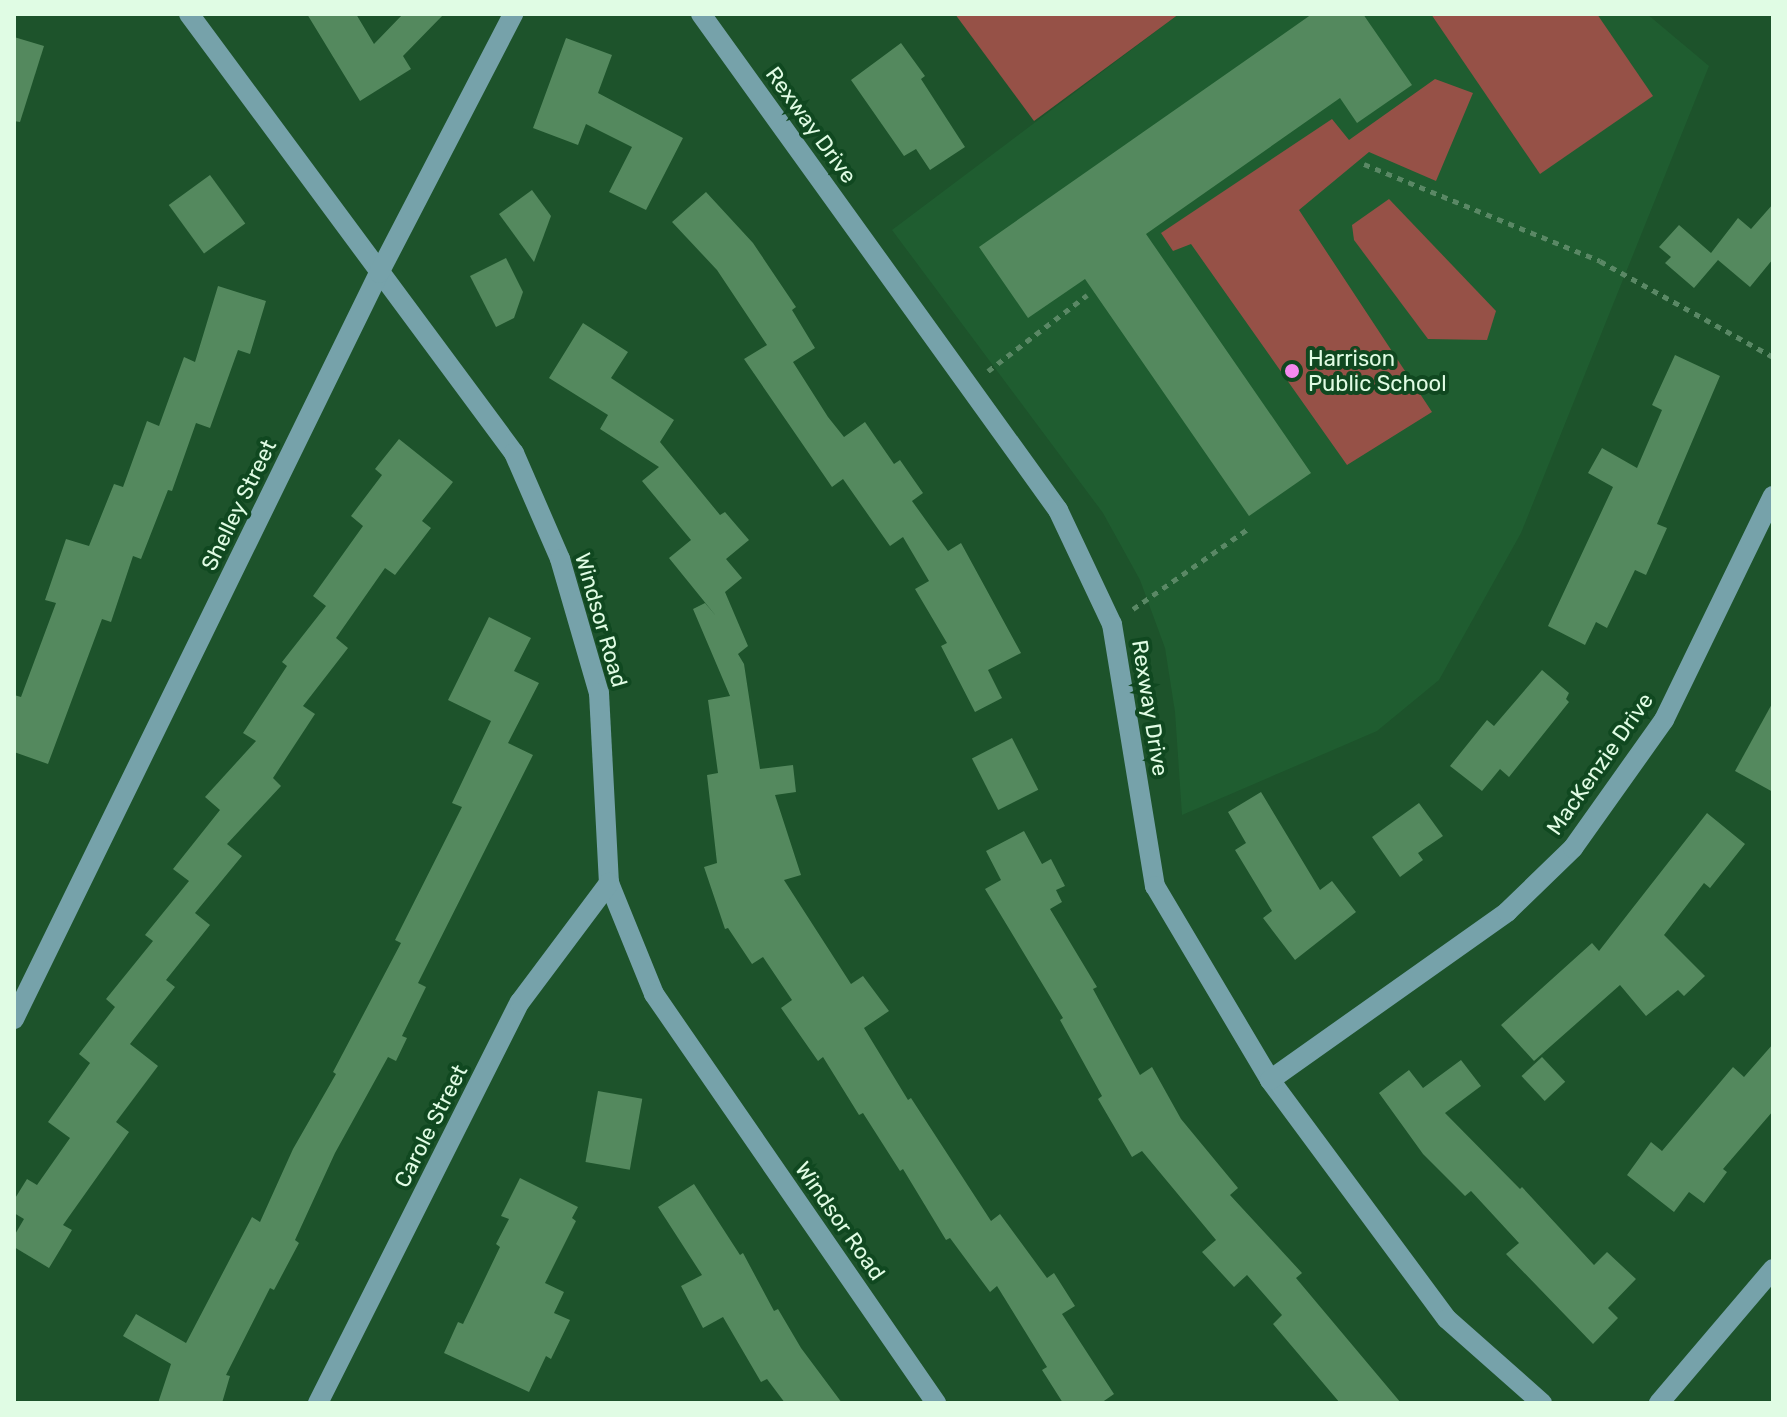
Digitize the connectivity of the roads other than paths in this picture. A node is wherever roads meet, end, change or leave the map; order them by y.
1 (189, 14) edge
2 (513, 14) edge
3 (701, 14) edge
4 (379, 273) junction
5 (1773, 496) edge
6 (609, 883) junction
7 (14, 1019) edge
8 (1270, 1080) junction
9 (1773, 1269) edge
10 (318, 1403) edge
11 (936, 1403) edge
12 (1542, 1403) edge
13 (1659, 1403) edge

1 - 4 street, Windsor Road
2 - 4 street, Shelley Street
3 - 8 street, Rexway Drive
4 - 6 street, Windsor Road
4 - 7 street, Shelley Street
5 - 8 street, MacKenzie Drive
6 - 10 street, Carole Street
6 - 11 street, Windsor Road
8 - 12 street, Rexway Drive
9 - 13 street

